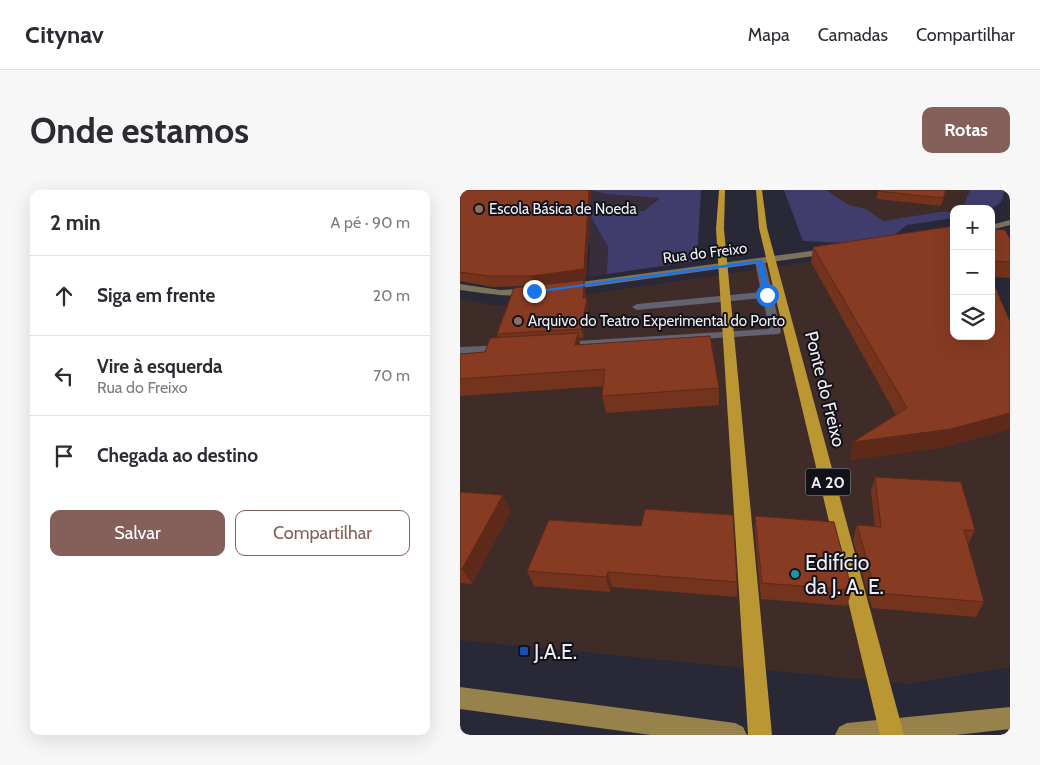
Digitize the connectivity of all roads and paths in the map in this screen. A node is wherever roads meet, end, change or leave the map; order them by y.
1 (759, 190) edge
2 (721, 192) edge
3 (1010, 222) edge
4 (995, 227) edge
5 (846, 249) edge
6 (760, 262) junction
7 (460, 287) edge
8 (767, 295) junction
9 (637, 307) dead end
10 (549, 345) edge
11 (519, 347) edge
12 (460, 351) edge
13 (460, 698) edge
14 (1010, 718) edge
15 (735, 735) edge
16 (760, 735) edge
17 (847, 735) edge
18 (892, 735) edge

1 - 18 highway, Ponte do Freixo / A 20
2 - 16 highway
3 - 4 main road
5 - 6 main road, Rua do Freixo
6 - 7 main road, Rua do Freixo
6 - 8 lane
8 - 9 lane
8 - 10 lane
11 - 12 lane
13 - 15 main road
14 - 17 main road

